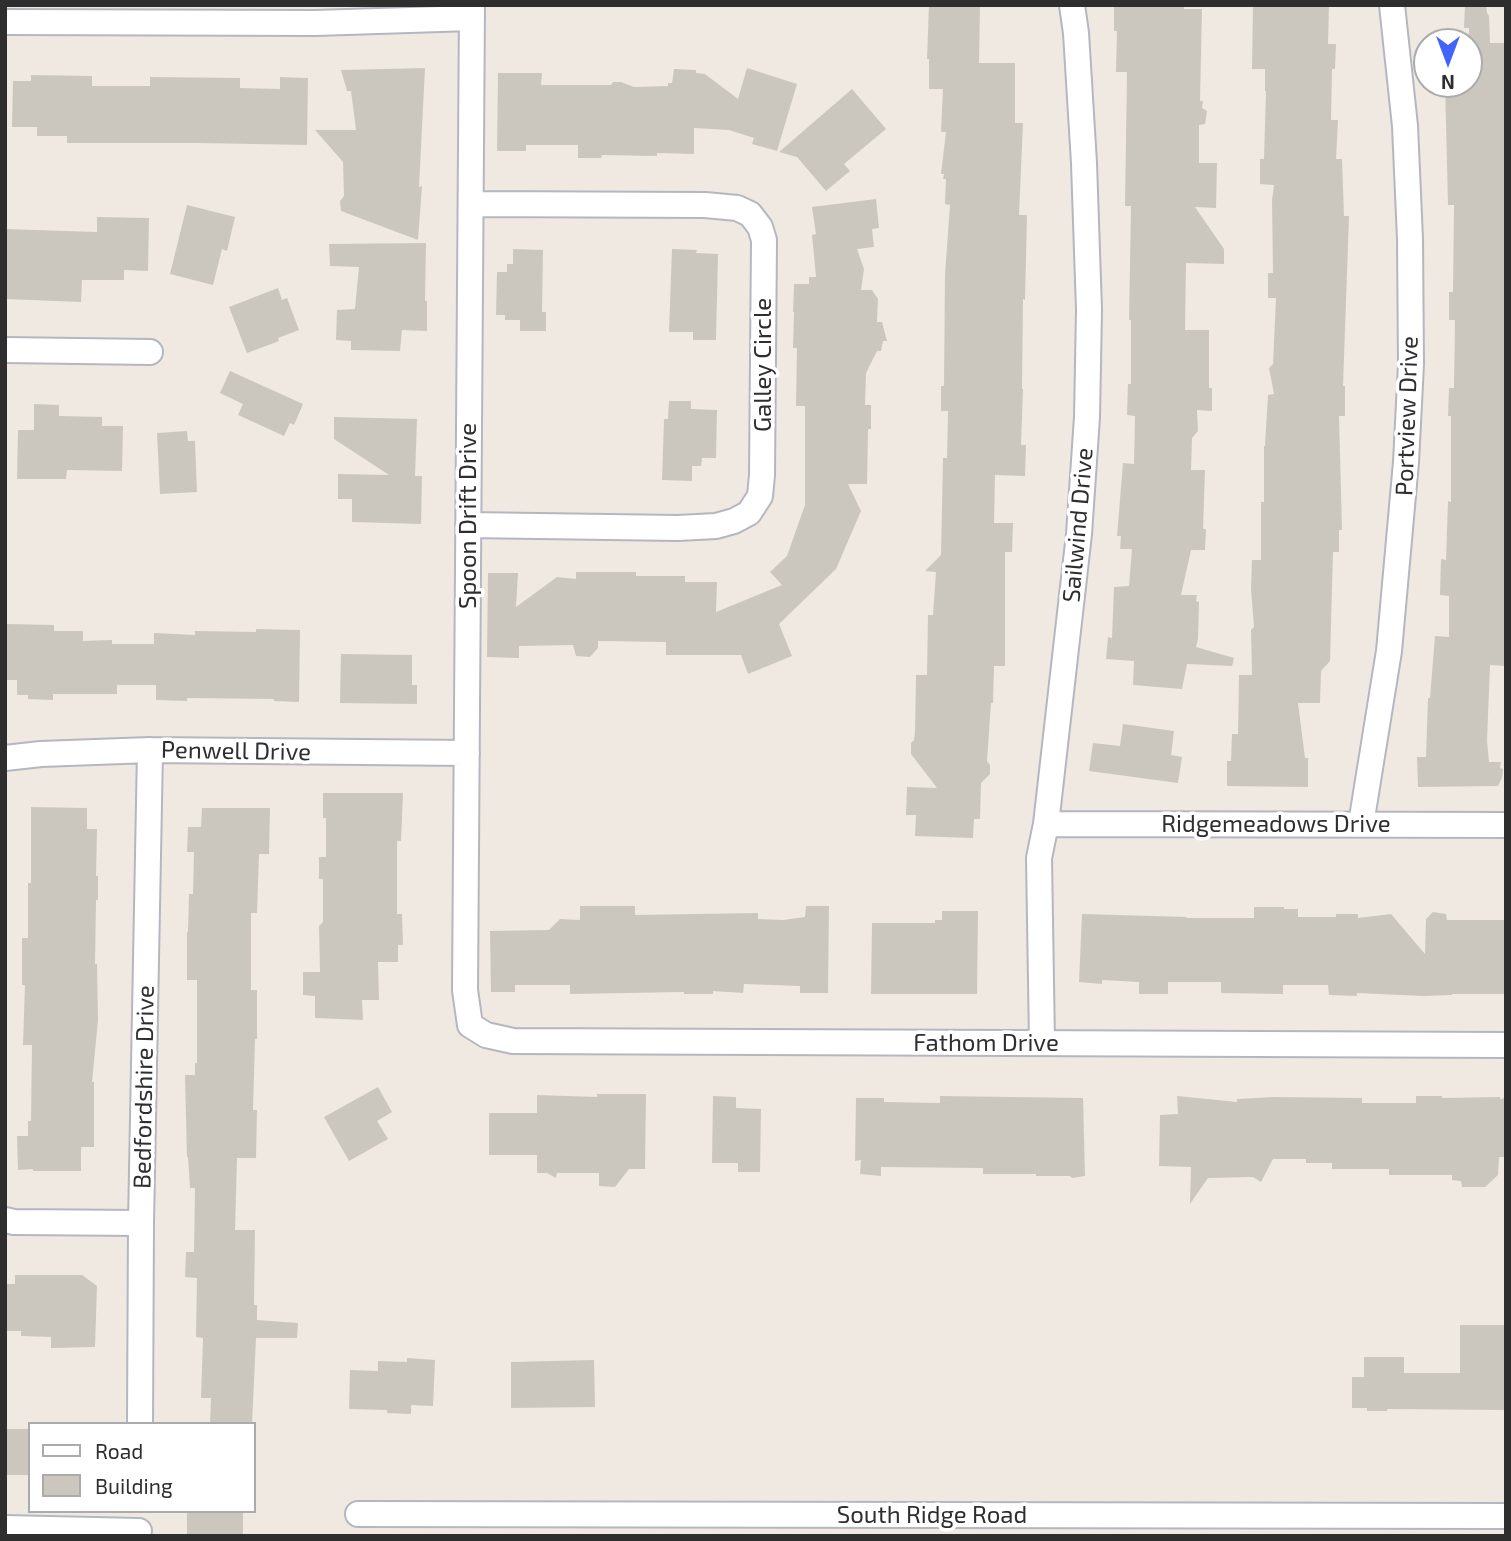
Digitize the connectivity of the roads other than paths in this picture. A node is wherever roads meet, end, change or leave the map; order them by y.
1 (1072, 5) edge
2 (1392, 5) edge
3 (472, 12) edge
4 (157, 14) edge
5 (5, 22) edge
6 (471, 204) junction
7 (5, 351) edge
8 (150, 352) dead end
9 (468, 525) junction
10 (150, 750) junction
11 (467, 753) junction
12 (5, 758) edge
13 (1046, 824) junction
14 (1360, 824) junction
15 (1506, 825) edge
16 (470, 1026) joint
17 (1042, 1043) junction
18 (1506, 1045) edge
19 (5, 1220) edge
20 (141, 1223) junction
21 (140, 1422) edge
22 (358, 1514) dead end
23 (1506, 1516) edge
24 (139, 1526) edge
25 (5, 1528) edge

1 - 13 street, Sailwind Drive
2 - 14 street, Portview Drive
3 - 4 street
3 - 6 street, Spoon Drift Drive
4 - 5 street
6 - 9 street, Spoon Drift Drive
6 - 9 street, Galley Circle
7 - 8 street
9 - 11 street, Spoon Drift Drive
10 - 11 street, Penwell Drive
10 - 12 street, Penwell Drive
10 - 20 street, Bedfordshire Drive
11 - 16 street, Spoon Drift Drive
13 - 14 street, Ridgemeadows Drive
13 - 17 street, Sailwind Drive
14 - 15 street, Ridgemeadows Drive
16 - 17 street, Fathom Drive
17 - 18 street, Fathom Drive
19 - 20 street
20 - 21 street, Bedfordshire Drive
22 - 23 street, South Ridge Road
24 - 25 street

